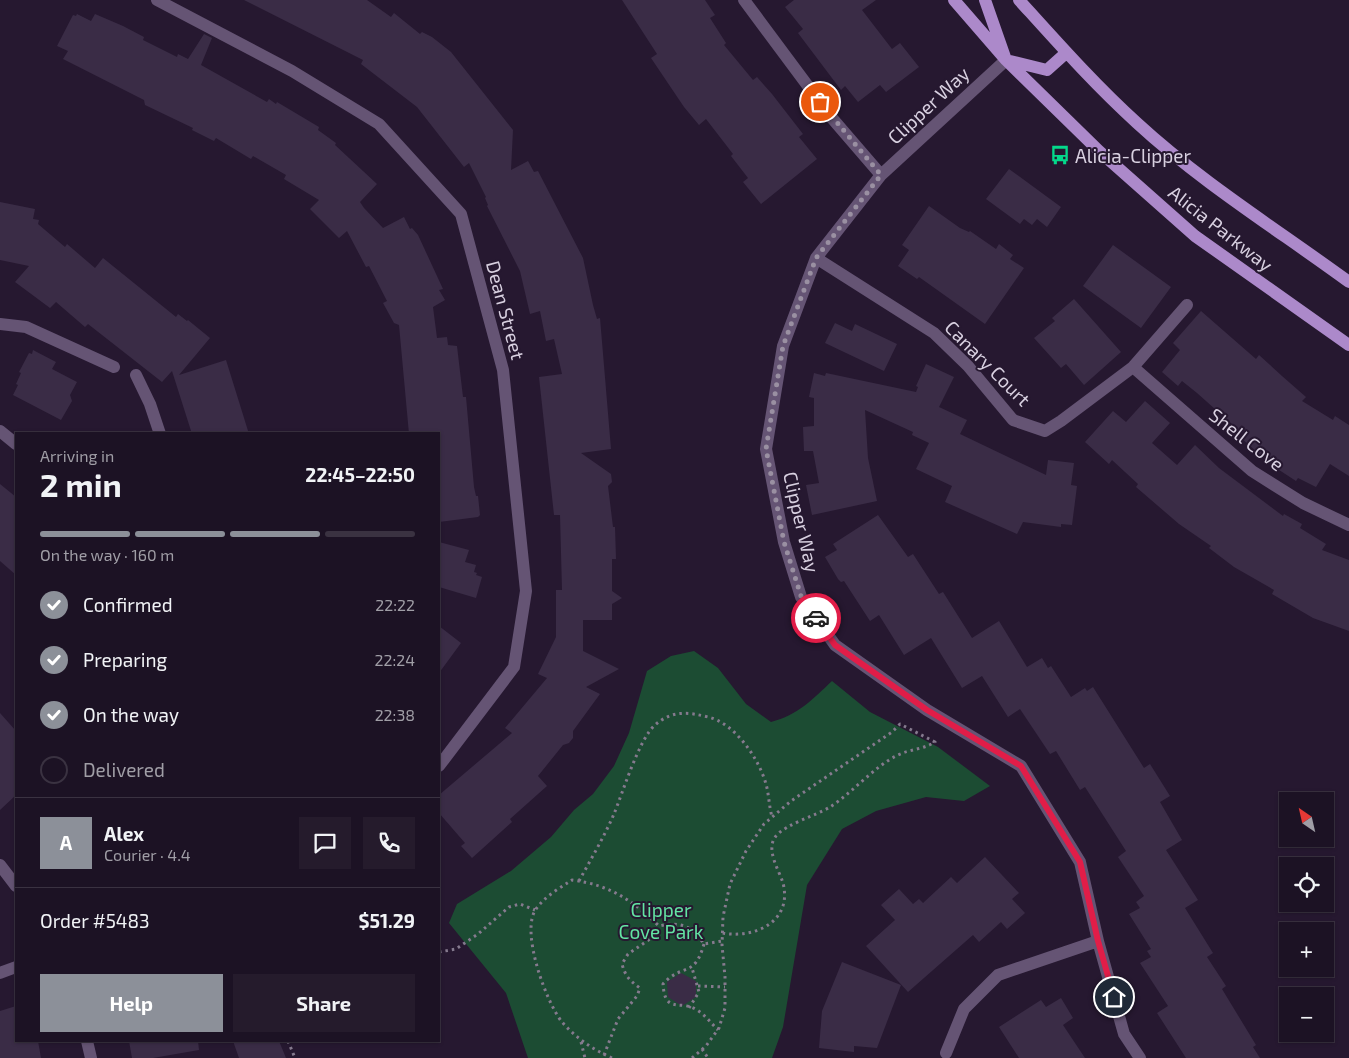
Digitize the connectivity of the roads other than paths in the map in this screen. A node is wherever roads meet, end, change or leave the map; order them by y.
1 (157, 0) edge
2 (744, 0) edge
3 (954, 0) edge
4 (985, 0) edge
5 (1019, 0) edge
6 (1066, 53) junction
7 (1006, 60) junction
8 (881, 175) junction
9 (816, 258) junction
10 (1349, 282) edge
11 (1187, 305) dead end
12 (0, 324) edge
13 (1349, 345) edge
14 (114, 367) dead end
15 (1133, 367) junction
16 (136, 375) dead end
17 (0, 431) edge
18 (159, 432) edge
19 (15, 443) edge
20 (1349, 525) edge
21 (440, 765) edge
22 (0, 864) edge
23 (15, 885) edge
24 (1098, 941) junction
25 (15, 967) edge
26 (0, 973) edge
27 (87, 1042) edge
28 (946, 1053) dead end
29 (91, 1058) edge
30 (1140, 1058) edge

1 - 21 street, Dean Street
2 - 8 street
3 - 7 main road, Alicia Parkway
4 - 7 main road
5 - 6 main road, Alicia Parkway
6 - 7 main road
6 - 10 main road, Alicia Parkway
7 - 8 street, Clipper Way
7 - 13 main road, Alicia Parkway
8 - 9 street, Clipper Way
9 - 15 street, Canary Court
9 - 24 street, Clipper Way
11 - 15 street
12 - 14 street
15 - 20 street, Shell Cove
16 - 18 street
17 - 19 street
22 - 23 street
24 - 28 street
24 - 30 street, Clipper Way
25 - 26 street
27 - 29 street

